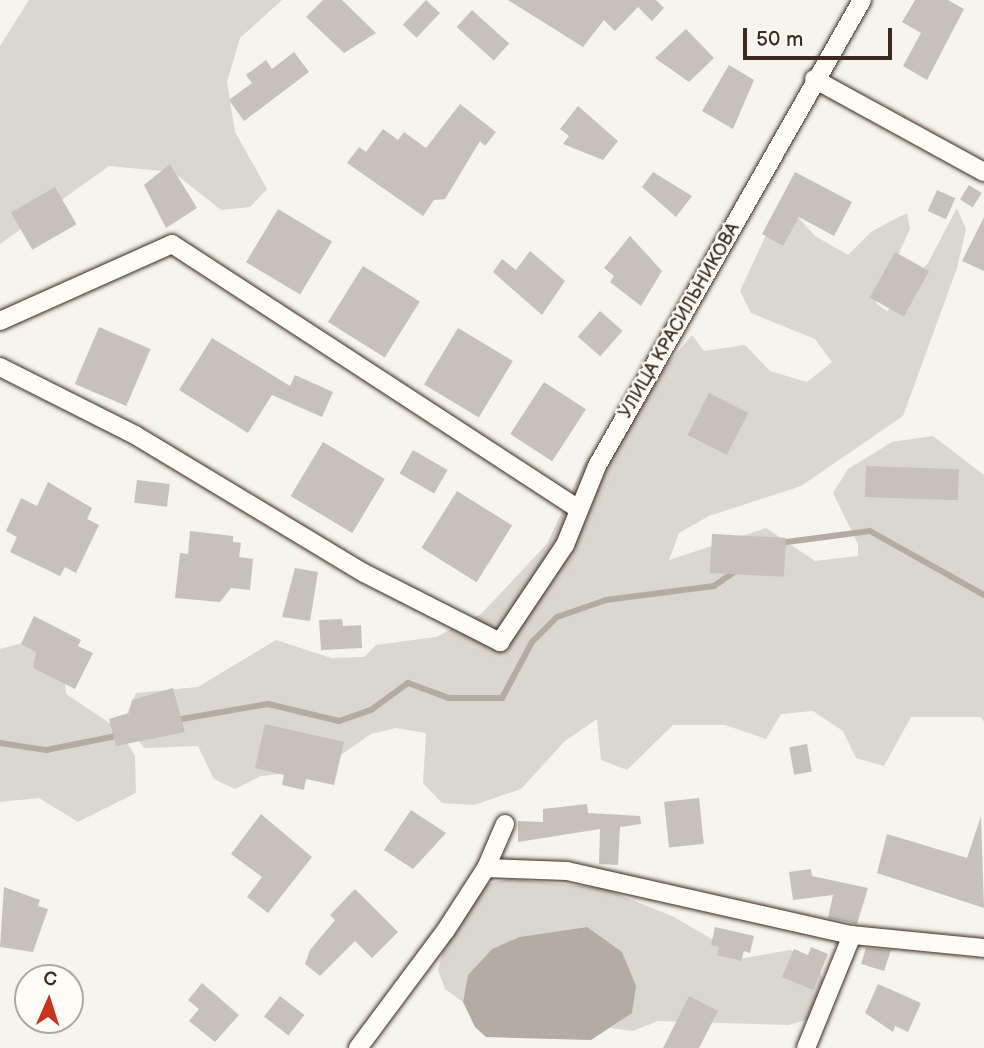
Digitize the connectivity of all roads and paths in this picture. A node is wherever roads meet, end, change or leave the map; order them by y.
1 (862, 0) edge
2 (814, 79) junction
3 (984, 172) edge
4 (0, 321) edge
5 (0, 367) edge
6 (578, 509) junction
7 (505, 824) dead end
8 (486, 868) junction
9 (852, 935) junction
10 (984, 948) edge
11 (358, 1048) edge
12 (806, 1048) edge

1 - 2 street, УЛИЦА КРАСИЛЬНИКОВА
2 - 3 street
2 - 6 street, УЛИЦА КРАСИЛЬНИКОВА
4 - 6 street
5 - 6 street, УЛИЦА КРАСИЛЬНИКОВА
7 - 8 street
8 - 9 street
8 - 11 street
9 - 10 street
9 - 12 street

